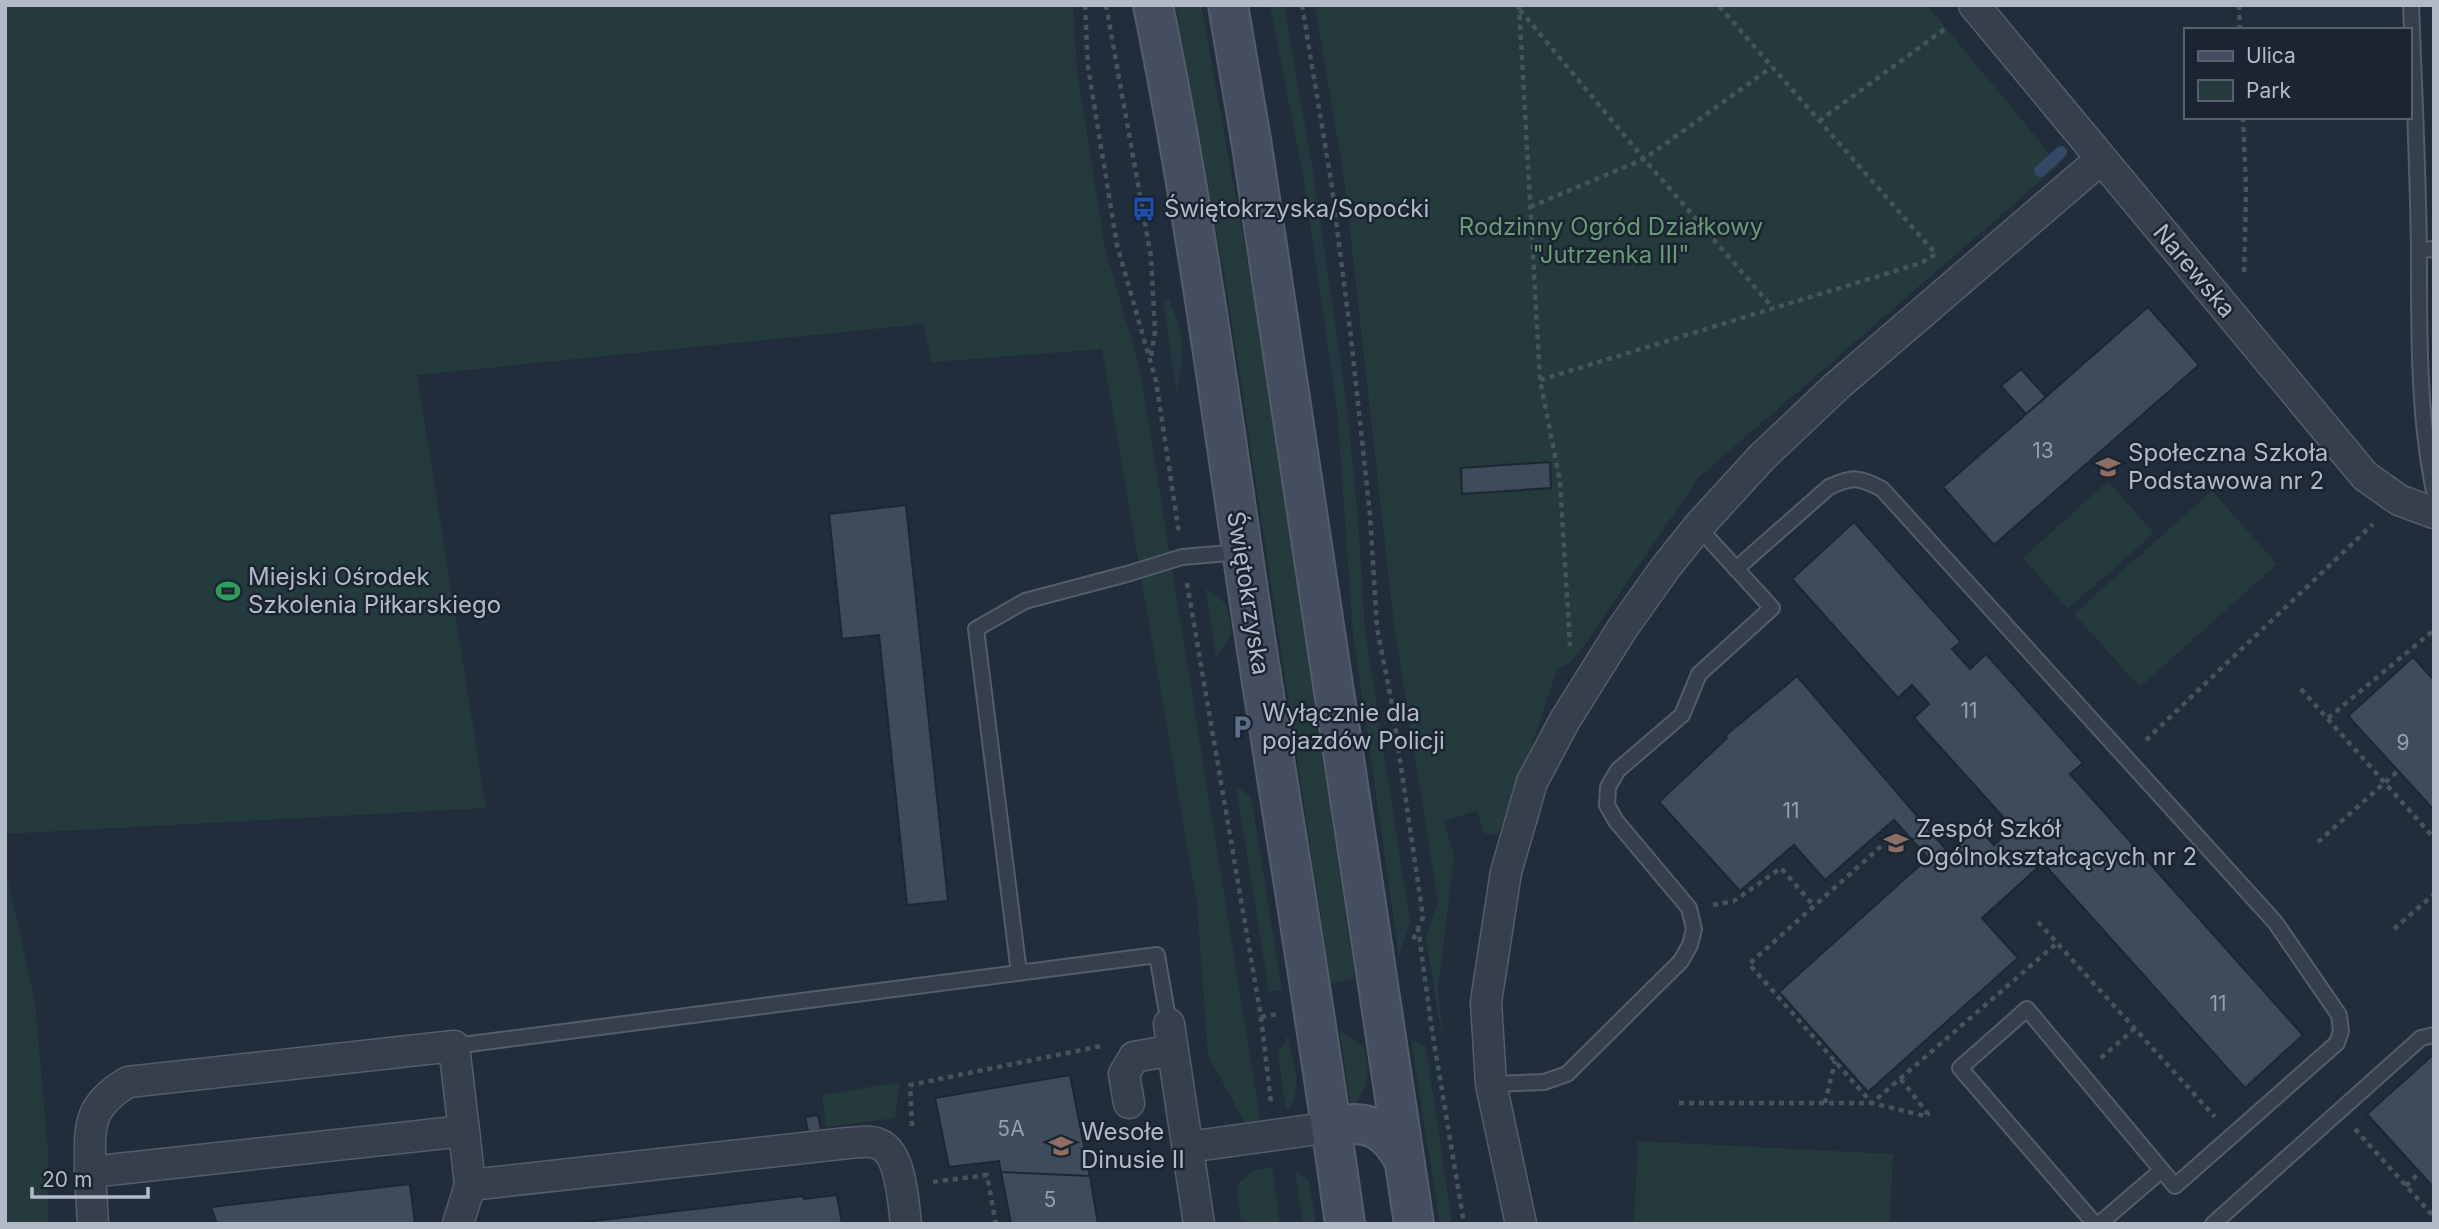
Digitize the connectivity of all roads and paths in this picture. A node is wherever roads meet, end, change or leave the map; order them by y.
1 (1085, 5) edge
2 (1106, 5) edge
3 (1153, 5) edge
4 (1228, 5) edge
5 (1302, 5) edge
6 (1718, 5) edge
7 (1974, 5) edge
8 (2239, 5) edge
9 (2411, 5) edge
10 (1519, 7) edge
11 (1946, 28) dead end
12 (2240, 28) edge
13 (1772, 67) junction
14 (2243, 119) edge
15 (1819, 121) junction
16 (1644, 159) junction
17 (2101, 159) junction
18 (1530, 207) junction
19 (2426, 250) edge
20 (1773, 308) junction
21 (2243, 329) junction
22 (1151, 358) junction
23 (1540, 380) junction
24 (2434, 491) edge
25 (2399, 499) junction
26 (2434, 513) edge
27 (1698, 527) junction
28 (1242, 552) junction
29 (1182, 557) junction
30 (1736, 569) junction
31 (2434, 630) edge
32 (2301, 689) dead end
33 (1578, 696) junction
34 (2328, 718) junction
35 (2127, 758) junction
36 (2398, 771) dead end
37 (2384, 783) junction
38 (1896, 833) dead end
39 (2434, 838) edge
40 (2318, 842) dead end
41 (2434, 894) edge
42 (1814, 906) junction
43 (1689, 908) junction
44 (2039, 922) dead end
45 (2394, 929) dead end
46 (2057, 943) junction
47 (1019, 973) junction
48 (2135, 1028) junction
49 (2434, 1035) edge
50 (1171, 1037) junction
51 (454, 1045) junction
52 (1105, 1045) dead end
53 (1835, 1060) junction
54 (2082, 1075) junction
55 (1900, 1078) junction
56 (1491, 1084) junction
57 (1129, 1103) dead end
58 (1679, 1103) dead end
59 (1825, 1103) junction
60 (1871, 1103) junction
61 (2339, 1110) junction
62 (1332, 1127) junction
63 (464, 1130) junction
64 (912, 1133) dead end
65 (1274, 1135) junction
66 (2232, 1136) junction
67 (1188, 1147) junction
68 (1405, 1162) junction
69 (2162, 1170) junction
70 (90, 1172) junction
71 (2420, 1172) dead end
72 (470, 1185) junction
73 (2406, 1186) junction
74 (901, 1189) junction
75 (2434, 1217) edge
76 (93, 1224) edge
77 (458, 1224) edge
78 (906, 1224) edge
79 (996, 1224) edge
80 (1199, 1224) edge
81 (1345, 1224) edge
82 (1414, 1224) edge
83 (1464, 1224) edge
84 (1521, 1224) edge
85 (2097, 1224) edge
86 (2213, 1224) edge

1 - 22 path
2 - 22 path
3 - 28 main road, Świętokrzyska
4 - 68 main road
5 - 83 path
6 - 13 path
7 - 17 street, Narewska
8 - 12 path
9 - 19 lane
10 - 16 path
10 - 18 path
11 - 15 path
13 - 15 path
13 - 16 path
14 - 21 path
15 - 20 path
16 - 18 path
16 - 20 path
17 - 21 street, Narewska
17 - 27 street
18 - 23 path
19 - 24 lane
20 - 23 path
21 - 25 street, Narewska
22 - 29 path
23 - 33 path
25 - 26 street, Narewska
25 - 35 path
27 - 30 lane
27 - 33 street
28 - 29 lane
28 - 62 main road, Świętokrzyska
29 - 47 lane
29 - 65 path
30 - 35 lane
30 - 43 lane
31 - 34 path
32 - 34 path
33 - 56 street
34 - 37 path
35 - 66 lane
36 - 37 path
37 - 39 path
37 - 40 path
38 - 42 path
41 - 45 path
42 - 43 path
42 - 53 path
43 - 56 lane
44 - 46 path
46 - 48 path
46 - 55 path
47 - 50 lane
47 - 51 lane
48 - 54 path
48 - 66 path
49 - 61 lane
50 - 57 street
50 - 67 street
51 - 63 street
51 - 70 street
52 - 64 path
53 - 59 path
53 - 60 path
54 - 69 lane
54 - 85 lane
55 - 60 path
55 - 60 path
56 - 84 street
58 - 59 path
59 - 60 path
61 - 73 path
61 - 86 lane
62 - 65 street
62 - 68 main road
62 - 81 main road, Świętokrzyska
63 - 70 street
63 - 72 street
65 - 67 street
66 - 69 lane
67 - 80 street
68 - 82 main road
69 - 85 lane
70 - 76 street
71 - 73 path
72 - 74 street
72 - 77 street
73 - 75 path
74 - 78 street
74 - 79 path

